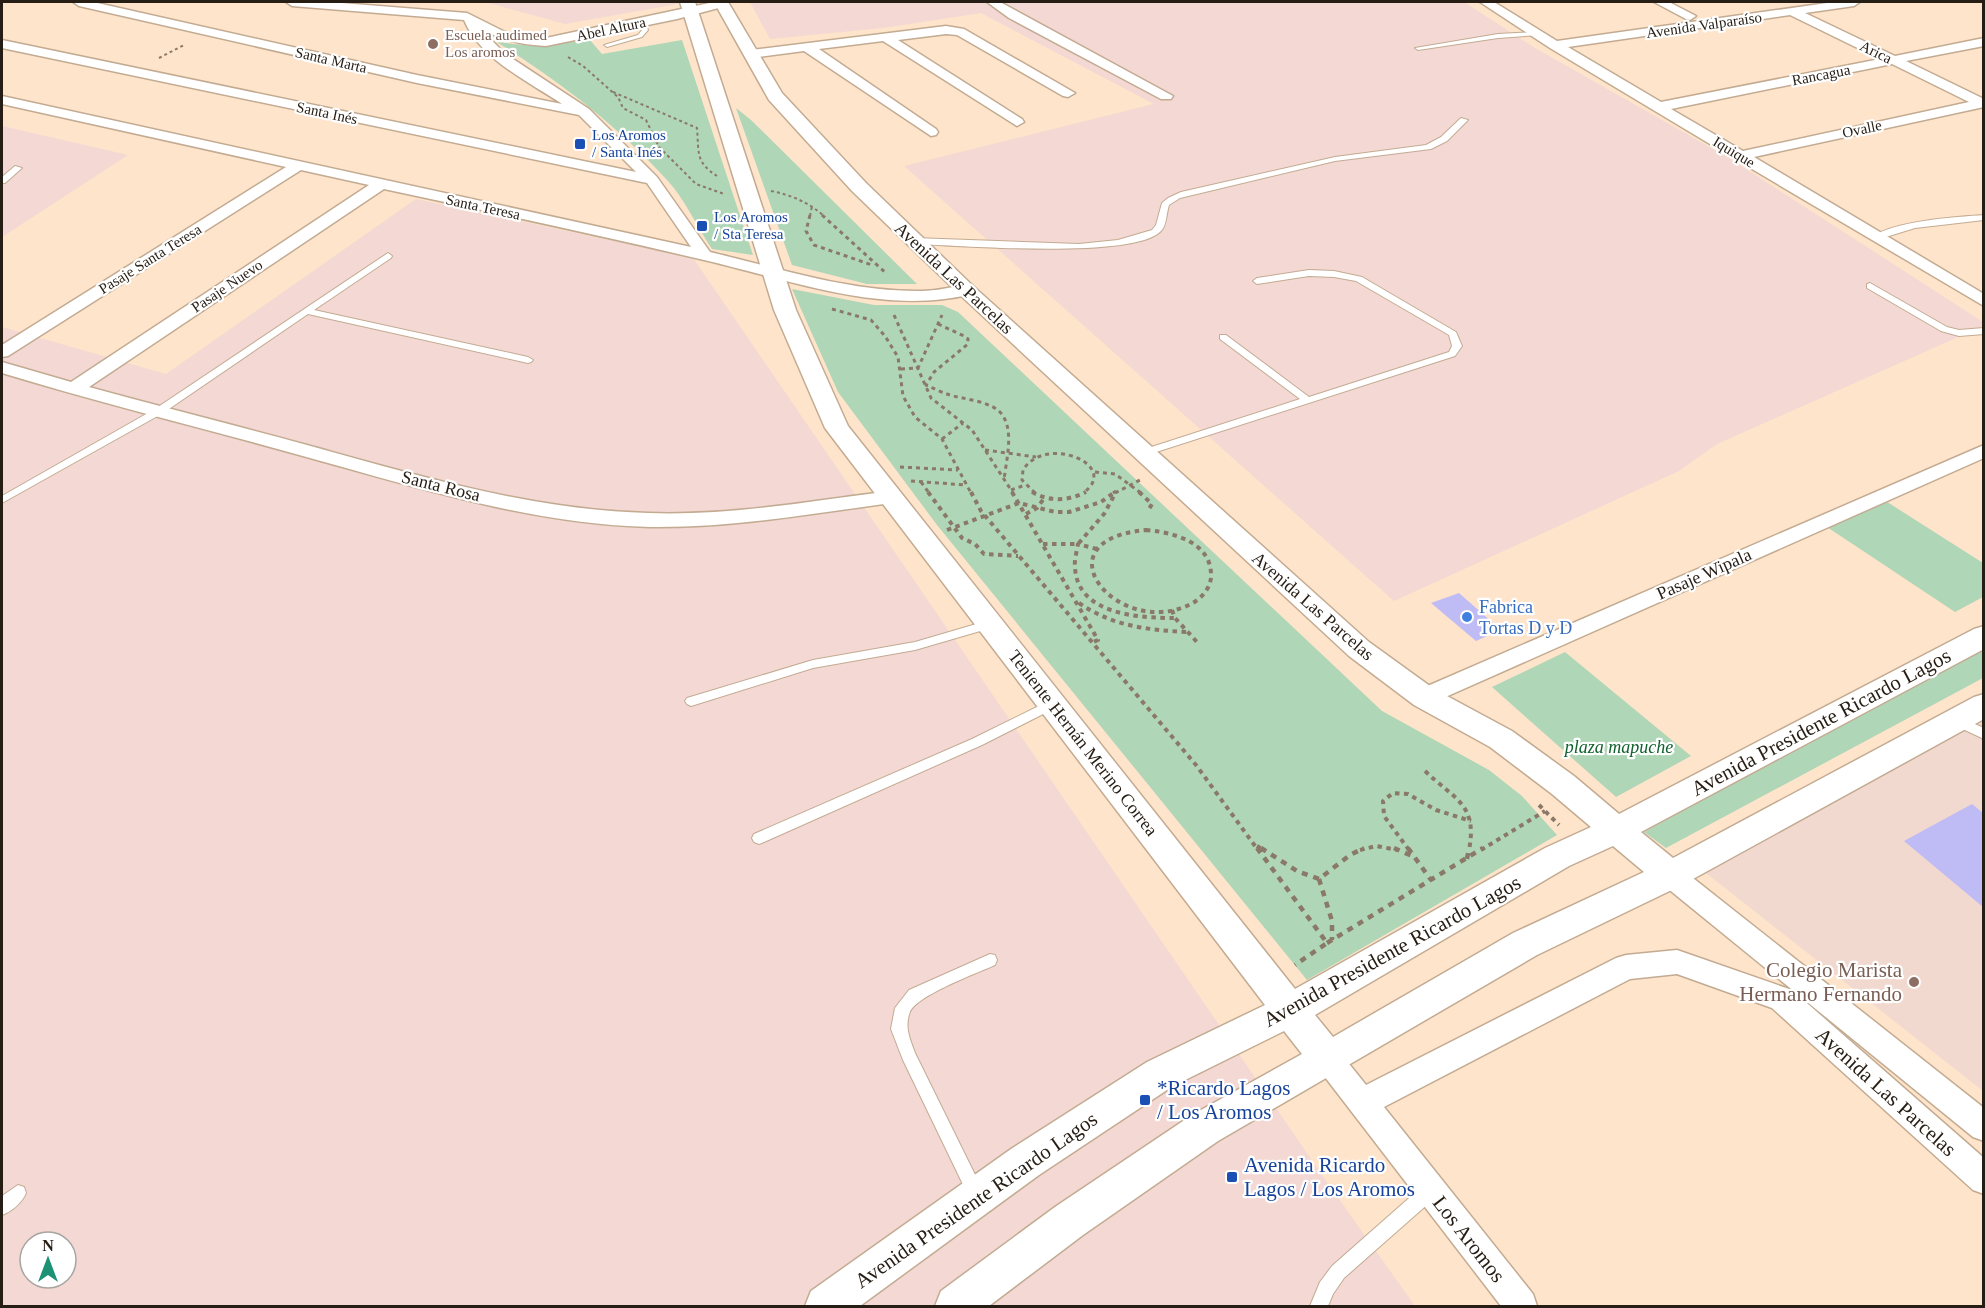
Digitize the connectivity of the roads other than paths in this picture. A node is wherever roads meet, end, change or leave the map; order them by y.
1 (79, 2) edge
2 (292, 2) edge
3 (458, 2) edge
4 (723, 2) edge
5 (993, 2) edge
6 (1486, 2) edge
7 (1660, 2) edge
8 (1854, 2) edge
9 (1781, 5) edge
10 (689, 7) edge
11 (467, 16) junction
12 (1690, 16) junction
13 (642, 23) junction
14 (1537, 34) junction
15 (888, 39) junction
16 (1983, 42) edge
17 (2, 44) edge
18 (607, 45) dead end
19 (1555, 45) junction
20 (808, 48) junction
21 (1418, 48) dead end
22 (751, 54) junction
23 (1893, 60) junction
24 (1068, 93) dead end
25 (1166, 96) dead end
26 (2, 100) edge
27 (1983, 103) edge
28 (1659, 107) junction
29 (584, 112) junction
30 (1464, 120) dead end
31 (1017, 122) dead end
32 (931, 132) dead end
33 (1740, 156) junction
34 (298, 166) junction
35 (18, 168) dead end
36 (652, 180) junction
37 (2, 181) edge
38 (381, 184) junction
39 (1983, 217) edge
40 (1876, 237) junction
41 (914, 241) junction
42 (704, 255) junction
43 (388, 256) dead end
44 (773, 271) junction
45 (1257, 281) dead end
46 (1870, 286) dead end
47 (966, 290) junction
48 (1983, 301) edge
49 (306, 311) junction
50 (1983, 331) edge
51 (1223, 337) dead end
52 (2, 352) edge
53 (528, 360) dead end
54 (2, 367) edge
55 (73, 389) junction
56 (1307, 400) junction
57 (159, 411) junction
58 (1983, 451) edge
59 (1143, 453) junction
60 (878, 480) junction
61 (2, 500) edge
62 (990, 624) junction
63 (1983, 636) edge
64 (1424, 697) junction
65 (691, 701) dead end
66 (1053, 704) junction
67 (1974, 720) edge
68 (1616, 831) junction
69 (759, 838) dead end
70 (1670, 874) junction
71 (990, 960) dead end
72 (1281, 996) junction
73 (1328, 1059) junction
74 (1363, 1102) junction
75 (1983, 1127) edge
76 (1983, 1179) edge
77 (1431, 1190) junction
78 (18, 1193) dead end
79 (978, 1197) junction
80 (2, 1207) edge
81 (826, 1306) edge
82 (956, 1306) edge
83 (1319, 1306) edge
84 (1521, 1306) edge

1 - 29 street, Santa Marta
2 - 11 street
3 - 11 street
4 - 10 street, Abel Altura
4 - 22 street, Avenida Las Parcelas
5 - 25 street
6 - 14 street, Iquique
7 - 12 street
8 - 9 street, Avenida Valparaíso
9 - 12 street, Avenida Valparaíso
9 - 19 street, Avenida Valparaíso
9 - 23 street, Arica
10 - 13 street, Abel Altura
10 - 44 street
11 - 13 street, Abel Altura
11 - 29 street
12 - 14 street, Avenida Valparaíso
13 - 18 lane
14 - 19 street, Iquique
14 - 21 lane
15 - 20 street
15 - 24 street
15 - 31 street
16 - 23 street, Rancagua
17 - 36 street, Santa Inés
19 - 28 street, Iquique
20 - 22 street
20 - 32 street
22 - 41 street, Avenida Las Parcelas
23 - 27 street, Arica
23 - 28 street, Rancagua
26 - 34 street, Santa Teresa
27 - 33 street, Ovalle
28 - 33 street, Iquique
29 - 36 street
30 - 41 lane
33 - 40 street, Iquique
34 - 38 street, Santa Teresa
34 - 52 street, Pasaje Santa Teresa
35 - 37 lane
36 - 42 street
38 - 42 street, Santa Teresa
38 - 55 street, Pasaje Nuevo
39 - 40 lane
40 - 48 street, Iquique
41 - 47 street, Avenida Las Parcelas
42 - 44 street, Santa Teresa
43 - 49 lane
44 - 47 street, Santa Teresa
44 - 60 street, Teniente Hernán Merino Correa
45 - 56 lane
46 - 50 lane
47 - 59 street, Avenida Las Parcelas
49 - 53 lane
49 - 57 lane
51 - 56 lane
54 - 55 street, Santa Rosa
55 - 57 street, Santa Rosa
56 - 59 lane
57 - 60 street, Santa Rosa
57 - 61 lane
58 - 64 street, Pasaje Wipala
59 - 64 street, Avenida Las Parcelas
60 - 62 street, Teniente Hernán Merino Correa
62 - 65 lane
62 - 66 street, Teniente Hernán Merino Correa
63 - 68 street, Avenida Presidente Ricardo Lagos
64 - 68 street, Avenida Las Parcelas
66 - 69 lane
66 - 72 street, Teniente Hernán Merino Correa
67 - 70 street
68 - 70 street, Avenida Las Parcelas
68 - 72 street, Avenida Presidente Ricardo Lagos
70 - 73 street
70 - 75 street, Avenida Las Parcelas
71 - 79 lane
72 - 73 street, Teniente Hernán Merino Correa
72 - 79 street, Avenida Presidente Ricardo Lagos
73 - 74 street, Los Aromos
73 - 82 street
74 - 76 street, Avenida Las Parcelas
74 - 77 street, Los Aromos
77 - 83 lane
77 - 84 street, Los Aromos
78 - 80 lane
79 - 81 street, Avenida Presidente Ricardo Lagos

